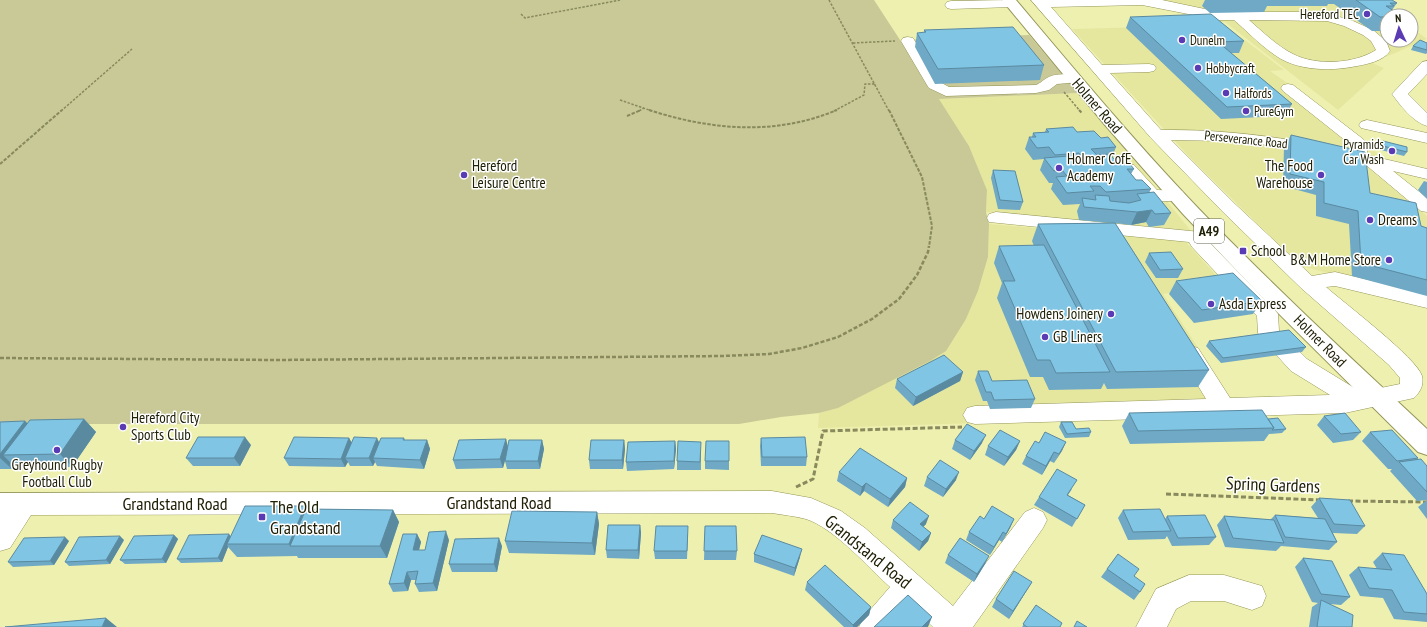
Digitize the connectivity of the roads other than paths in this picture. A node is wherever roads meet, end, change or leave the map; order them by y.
1 (1011, 1) edge
2 (1038, 2) edge
3 (1212, 2) dead end
4 (1158, 3) junction
5 (951, 5) dead end
6 (1238, 17) junction
7 (1355, 25) junction
8 (1250, 27) junction
9 (908, 41) road end
10 (1427, 65) edge
11 (1149, 68) dead end
12 (1099, 69) junction
13 (1074, 79) junction
14 (1288, 88) dead end
15 (1427, 121) edge
16 (1367, 125) dead end
17 (1392, 130) junction
18 (1158, 134) junction
19 (1427, 138) edge
20 (1392, 148) edge
21 (1364, 159) junction
22 (1128, 169) edge
23 (1427, 174) edge
24 (1176, 195) junction
25 (1427, 207) edge
26 (996, 218) dead end
27 (1110, 229) junction
28 (1208, 238) junction
29 (1123, 248) edge
30 (1308, 283) junction
31 (1427, 302) edge
32 (1182, 341) edge
33 (1368, 399) junction
34 (1223, 407) junction
35 (974, 415) dead end
36 (1427, 445) edge
37 (12, 504) edge
38 (1034, 520) dead end
39 (0, 538) edge
40 (910, 586) junction
41 (1252, 596) dead end
42 (874, 627) edge
43 (955, 627) edge
44 (1151, 627) edge

1 - 5 street
1 - 13 highway, Holmer Road / A49
2 - 4 street
2 - 12 street
3 - 4 street
4 - 6 street
6 - 7 street
6 - 8 street
7 - 8 street
7 - 8 street
9 - 13 street
10 - 15 street
11 - 12 street
12 - 18 street
13 - 24 highway, Holmer Road / A49
14 - 21 street
16 - 17 street
17 - 19 street
17 - 20 street
18 - 21 street, Perseverance Road
18 - 30 street
21 - 23 street, Perseverance Road
21 - 25 street
22 - 24 street
24 - 28 highway, Holmer Road / A49
26 - 27 street
27 - 28 street
27 - 29 street
28 - 33 highway, Holmer Road / A49
28 - 33 street
30 - 31 street
30 - 33 street
32 - 34 street
33 - 34 street
33 - 36 highway, Holmer Road / A49
34 - 35 street
37 - 39 street
37 - 40 street, Grandstand Road
38 - 43 street
40 - 42 street
40 - 43 street, Grandstand Road
41 - 44 street

